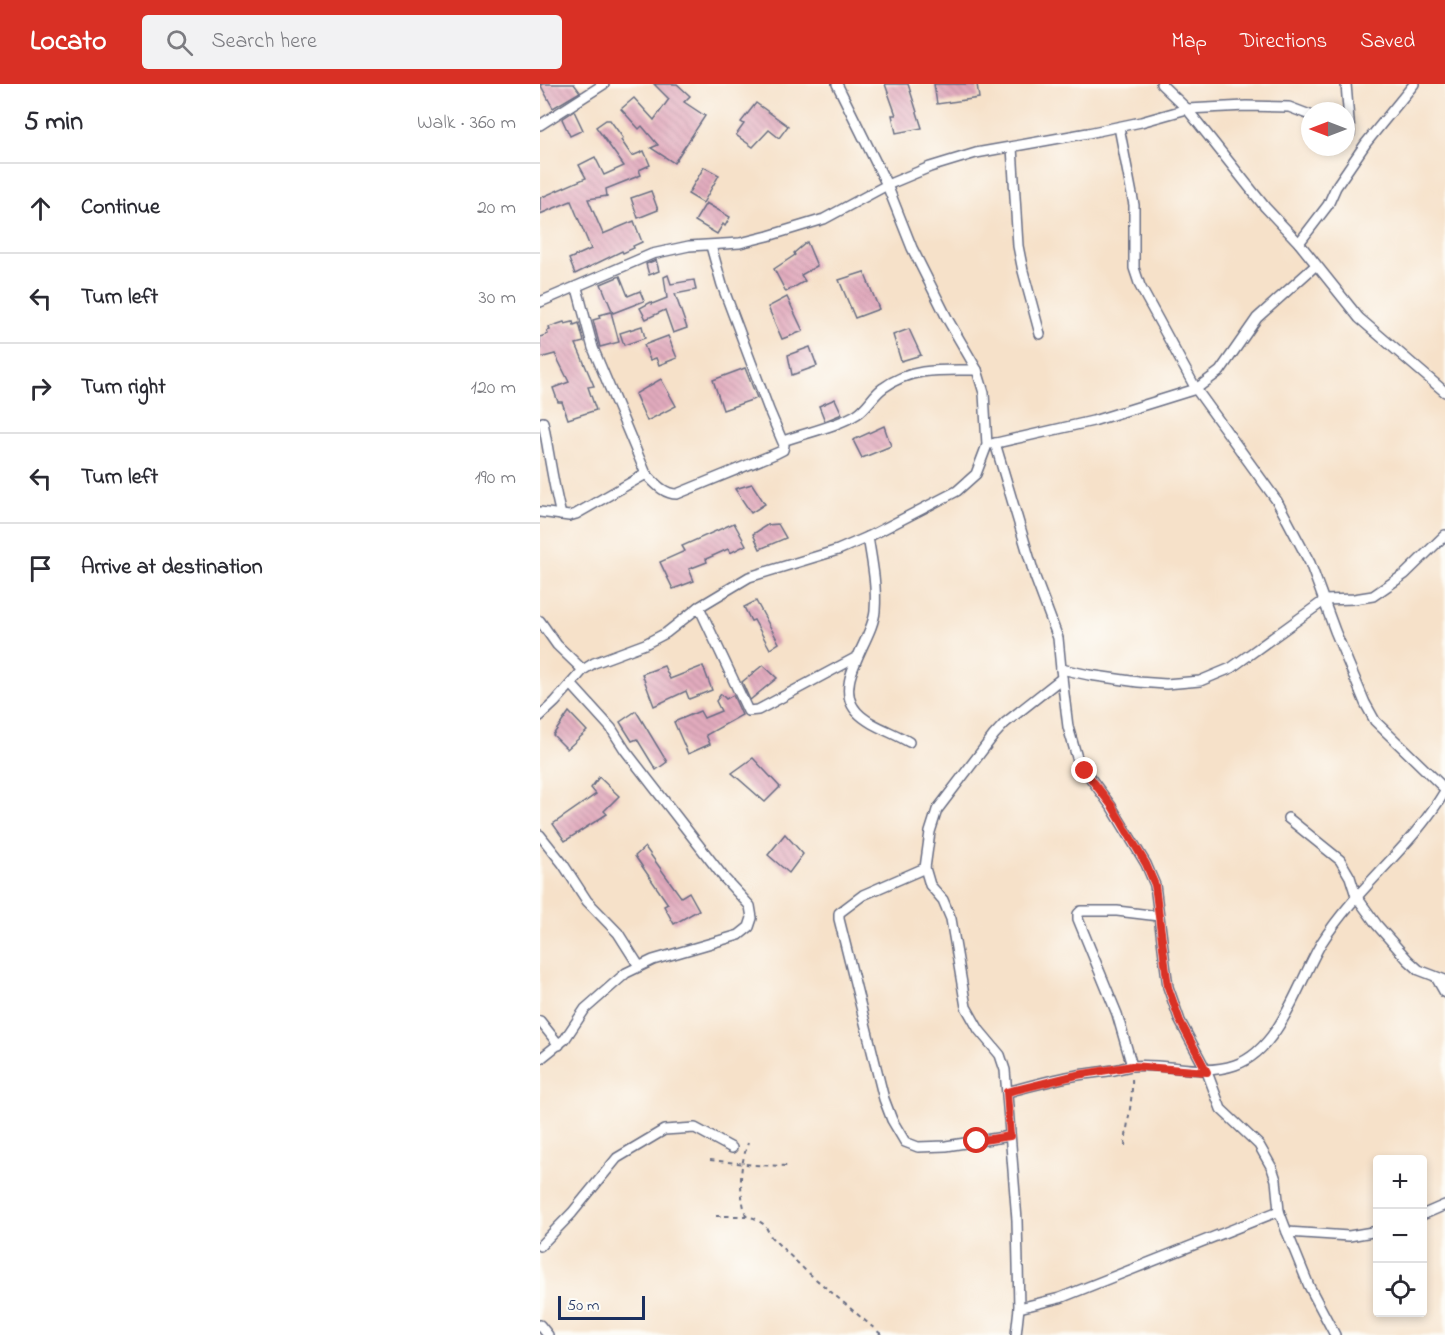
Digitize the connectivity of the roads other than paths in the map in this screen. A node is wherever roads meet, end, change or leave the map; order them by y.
1 (604, 84) edge
2 (837, 84) edge
3 (1161, 84) edge
4 (1346, 84) edge
5 (1414, 84) edge
6 (1347, 102) edge
7 (1187, 109) junction
8 (1301, 112) edge
9 (540, 125) edge
10 (1119, 127) junction
11 (1355, 136) edge
12 (1366, 143) junction
13 (1012, 147) junction
14 (887, 185) junction
15 (1299, 243) junction
16 (711, 246) junction
17 (1315, 266) junction
18 (577, 288) junction
19 (540, 302) edge
20 (1040, 334) dead end
21 (977, 370) junction
22 (1196, 389) junction
23 (1445, 392) edge
24 (543, 422) dead end
25 (783, 441) junction
26 (991, 444) junction
27 (646, 474) junction
28 (540, 512) edge
29 (561, 515) junction
30 (1445, 535) edge
31 (868, 537) junction
32 (1324, 600) junction
33 (699, 607) junction
34 (540, 621) edge
35 (857, 657) junction
36 (583, 670) junction
37 (1061, 673) junction
38 (571, 684) junction
39 (540, 716) edge
40 (909, 742) dead end
41 (1445, 790) edge
42 (1288, 818) dead end
43 (540, 835) edge
44 (925, 868) junction
45 (1356, 896) junction
46 (1159, 916) junction
47 (639, 966) junction
48 (1441, 980) edge
49 (1445, 993) edge
50 (540, 1021) edge
51 (559, 1045) junction
52 (540, 1059) edge
53 (1132, 1066) junction
54 (1207, 1072) junction
55 (1007, 1092) junction
56 (1010, 1136) junction
57 (732, 1148) dead end
58 (1445, 1205) edge
59 (1279, 1211) junction
60 (1427, 1213) edge
61 (1287, 1232) junction
62 (1373, 1232) edge
63 (540, 1246) edge
64 (1019, 1308) junction
65 (540, 1325) edge
66 (548, 1335) edge
67 (1016, 1335) edge
68 (1335, 1335) edge

1 - 9 street
2 - 14 street
3 - 7 street
4 - 6 street
5 - 12 street
7 - 8 street
7 - 10 street
7 - 15 street
10 - 13 street
10 - 22 street
11 - 12 street
12 - 15 street
13 - 14 street
13 - 20 street
14 - 16 street
14 - 21 street
15 - 17 street
16 - 18 street
16 - 25 street
17 - 22 street
17 - 23 street
18 - 19 street
18 - 27 street
21 - 25 street
21 - 26 street
22 - 26 street
22 - 32 street
24 - 29 street
25 - 27 street
26 - 31 street
26 - 37 street
27 - 29 street
28 - 29 street
30 - 32 street
31 - 33 street
31 - 35 street
32 - 37 street
32 - 41 street
33 - 35 street
33 - 36 street
34 - 36 street
35 - 40 street
36 - 38 street
37 - 44 street
37 - 46 street
38 - 39 street
38 - 47 street
41 - 45 street
42 - 45 street
43 - 47 street
44 - 55 street
44 - 56 street
45 - 48 street
45 - 54 street
46 - 53 street
46 - 54 street
47 - 51 street
48 - 49 street
50 - 51 street
51 - 52 street
53 - 54 street
53 - 55 street
54 - 59 street
55 - 56 street
56 - 64 street
57 - 63 street
58 - 60 street
59 - 61 street
59 - 64 street
61 - 62 street
61 - 68 street
64 - 67 street
65 - 66 street

